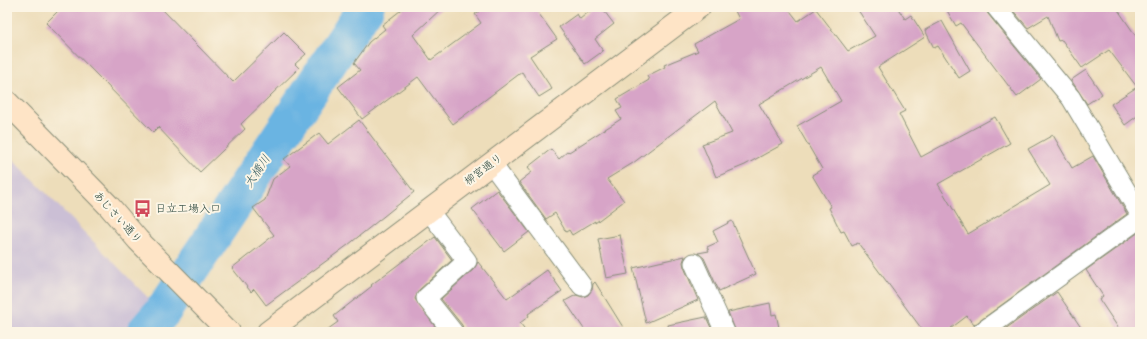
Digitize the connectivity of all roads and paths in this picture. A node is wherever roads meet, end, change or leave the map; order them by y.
1 (699, 7) edge
2 (996, 7) edge
3 (7, 102) edge
4 (491, 164) junction
5 (429, 210) junction
6 (1140, 214) edge
7 (1140, 218) edge
8 (694, 263) dead end
9 (582, 286) dead end
10 (230, 332) edge
11 (268, 332) edge
12 (453, 332) edge
13 (725, 332) edge
14 (982, 332) edge

1 - 4 street, 柳宮通り
2 - 6 street
3 - 10 street, あじさい通り
4 - 5 street, 柳宮通り
4 - 9 street
5 - 11 street, 柳宮通り
5 - 12 street
7 - 14 street
8 - 13 street

